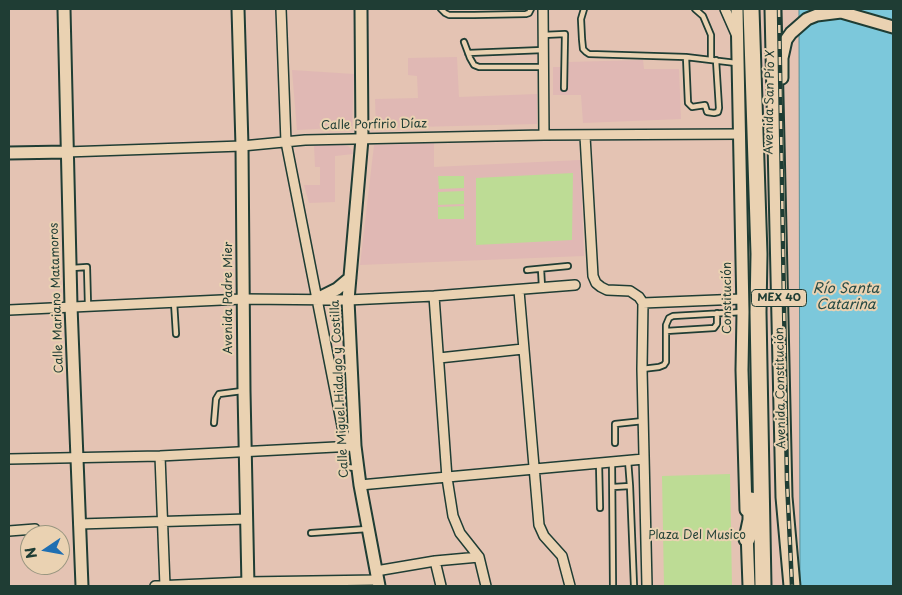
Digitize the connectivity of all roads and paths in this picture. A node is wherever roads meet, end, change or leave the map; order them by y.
1 (64, 9) edge
2 (238, 9) edge
3 (281, 9) edge
4 (361, 9) edge
5 (442, 9) edge
6 (449, 9) edge
7 (531, 9) edge
8 (543, 9) edge
9 (584, 9) edge
10 (695, 9) edge
11 (725, 9) edge
12 (737, 9) edge
13 (750, 9) edge
14 (773, 9) edge
15 (449, 15) junction
16 (456, 15) junction
17 (458, 23) dead end
18 (893, 27) edge
19 (745, 34) junction
20 (543, 35) junction
21 (464, 42) dead end
22 (543, 50) junction
23 (468, 53) junction
24 (686, 57) junction
25 (714, 59) junction
26 (738, 63) junction
27 (544, 67) junction
28 (564, 88) dead end
29 (740, 134) junction
30 (544, 135) junction
31 (585, 136) junction
32 (362, 139) junction
33 (286, 142) junction
34 (242, 146) junction
35 (66, 152) junction
36 (9, 153) edge
37 (777, 194) junction
38 (759, 254) junction
39 (568, 266) dead end
40 (70, 268) junction
41 (541, 269) junction
42 (527, 270) dead end
43 (350, 278) junction
44 (575, 285) dead end
45 (542, 288) junction
46 (518, 291) junction
47 (434, 296) junction
48 (742, 298) junction
49 (243, 299) junction
50 (317, 299) junction
51 (348, 300) junction
52 (174, 301) junction
53 (643, 303) junction
54 (88, 305) junction
55 (71, 306) junction
56 (9, 310) edge
57 (743, 312) junction
58 (717, 313) junction
59 (666, 331) junction
60 (176, 334) dead end
61 (523, 349) junction
62 (439, 358) junction
63 (642, 369) junction
64 (244, 391) junction
65 (644, 421) junction
66 (214, 423) dead end
67 (615, 443) dead end
68 (355, 444) junction
69 (245, 451) junction
70 (160, 456) junction
71 (77, 457) junction
72 (9, 459) edge
73 (644, 459) junction
74 (628, 460) junction
75 (612, 462) junction
76 (598, 463) junction
77 (345, 467) dead end
78 (358, 468) junction
79 (533, 470) junction
80 (447, 478) junction
81 (360, 484) junction
82 (630, 486) junction
83 (613, 487) junction
84 (784, 497) junction
85 (600, 508) dead end
86 (247, 519) junction
87 (162, 522) junction
88 (79, 524) junction
89 (368, 529) junction
90 (311, 533) dead end
91 (747, 539) junction
92 (479, 557) junction
93 (435, 560) junction
94 (378, 579) edge
95 (247, 584) edge
96 (321, 584) edge
97 (82, 586) edge
98 (154, 586) edge
99 (164, 586) edge
100 (441, 586) edge
101 (486, 586) edge
102 (570, 586) edge
103 (613, 586) edge
104 (634, 586) edge
105 (647, 586) edge
106 (749, 586) edge
107 (763, 586) edge
108 (783, 586) edge
109 (792, 586) edge

1 - 35 street, Calle Mariano Matamoros
2 - 34 street, Avenida Padre Mier
3 - 33 street
4 - 32 street, Calle Miguel Hidalgo y Costilla
5 - 15 lane
6 - 15 lane
7 - 16 lane
8 - 20 street
9 - 24 lane
10 - 25 lane
11 - 19 street
12 - 19 street, Constitución
13 - 19 highway, Avenida Constitución
14 - 37 highway, Avenida Constitución / MEX 40
15 - 16 lane
16 - 17 lane
18 - 37 street, Avenida San Pío X
19 - 26 street, Constitución
19 - 38 highway, Avenida Constitución / MEX 40
20 - 22 street
20 - 28 lane
21 - 23 lane
22 - 23 lane
22 - 27 street
23 - 27 lane
24 - 25 lane
24 - 25 lane
25 - 26 lane
26 - 29 street, Constitución
27 - 30 street
29 - 31 street, Calle Porfirio Díaz
29 - 48 street, Constitución
30 - 31 street, Calle Porfirio Díaz
30 - 32 street, Calle Porfirio Díaz
31 - 53 street
32 - 33 street, Calle Porfirio Díaz
32 - 43 street, Calle Miguel Hidalgo y Costilla
33 - 34 street, Calle Porfirio Díaz
33 - 50 street
34 - 35 street, Calle Porfirio Díaz
34 - 49 street, Avenida Padre Mier
35 - 36 street, Calle Porfirio Díaz
35 - 40 street, Calle Mariano Matamoros
37 - 84 highway, Avenida Constitución / MEX 40
38 - 91 highway
38 - 107 highway, Avenida Constitución / MEX 40
39 - 41 lane
40 - 54 lane
40 - 55 street, Calle Mariano Matamoros
41 - 42 lane
41 - 45 lane
43 - 50 street
43 - 51 street, Calle Miguel Hidalgo y Costilla
44 - 45 street
45 - 46 street
46 - 47 street
46 - 61 street
47 - 51 street
47 - 62 street
48 - 53 street
48 - 57 street, Constitución
49 - 50 street
49 - 52 street
49 - 64 street, Avenida Padre Mier
50 - 51 street
50 - 68 street
51 - 68 street, Calle Miguel Hidalgo y Costilla
52 - 54 street
52 - 60 lane
53 - 63 street
54 - 55 street
55 - 56 street
55 - 71 street, Calle Mariano Matamoros
57 - 58 lane
57 - 91 street, Constitución
58 - 59 lane
58 - 59 lane
59 - 63 lane
61 - 62 street
61 - 79 street
62 - 80 street
63 - 65 street
64 - 66 lane
64 - 69 street, Avenida Padre Mier
65 - 67 lane
65 - 73 street
68 - 69 street
68 - 78 street, Calle Miguel Hidalgo y Costilla
69 - 70 street
69 - 86 street, Avenida Padre Mier
70 - 71 street
70 - 87 street
71 - 72 street
71 - 88 street, Calle Mariano Matamoros
73 - 74 street
73 - 105 street
74 - 75 street
74 - 82 lane
75 - 76 street
75 - 83 lane
76 - 79 street
76 - 85 lane
77 - 78 lane
78 - 81 street, Calle Miguel Hidalgo y Costilla
79 - 80 street
79 - 102 street
80 - 81 street
80 - 92 street
81 - 89 street, Calle Miguel Hidalgo y Costilla
82 - 83 lane
82 - 104 lane
83 - 103 lane
84 - 108 highway
84 - 109 highway, Avenida Constitución / MEX 40
86 - 87 street
86 - 95 street, Avenida Padre Mier
87 - 88 street
87 - 99 street
88 - 97 street, Calle Mariano Matamoros
89 - 90 lane
89 - 94 street, Calle Miguel Hidalgo y Costilla
91 - 106 street, Constitución
92 - 93 street
92 - 101 street
93 - 94 street
93 - 100 street
94 - 96 street
95 - 96 street
95 - 99 street
98 - 99 street

